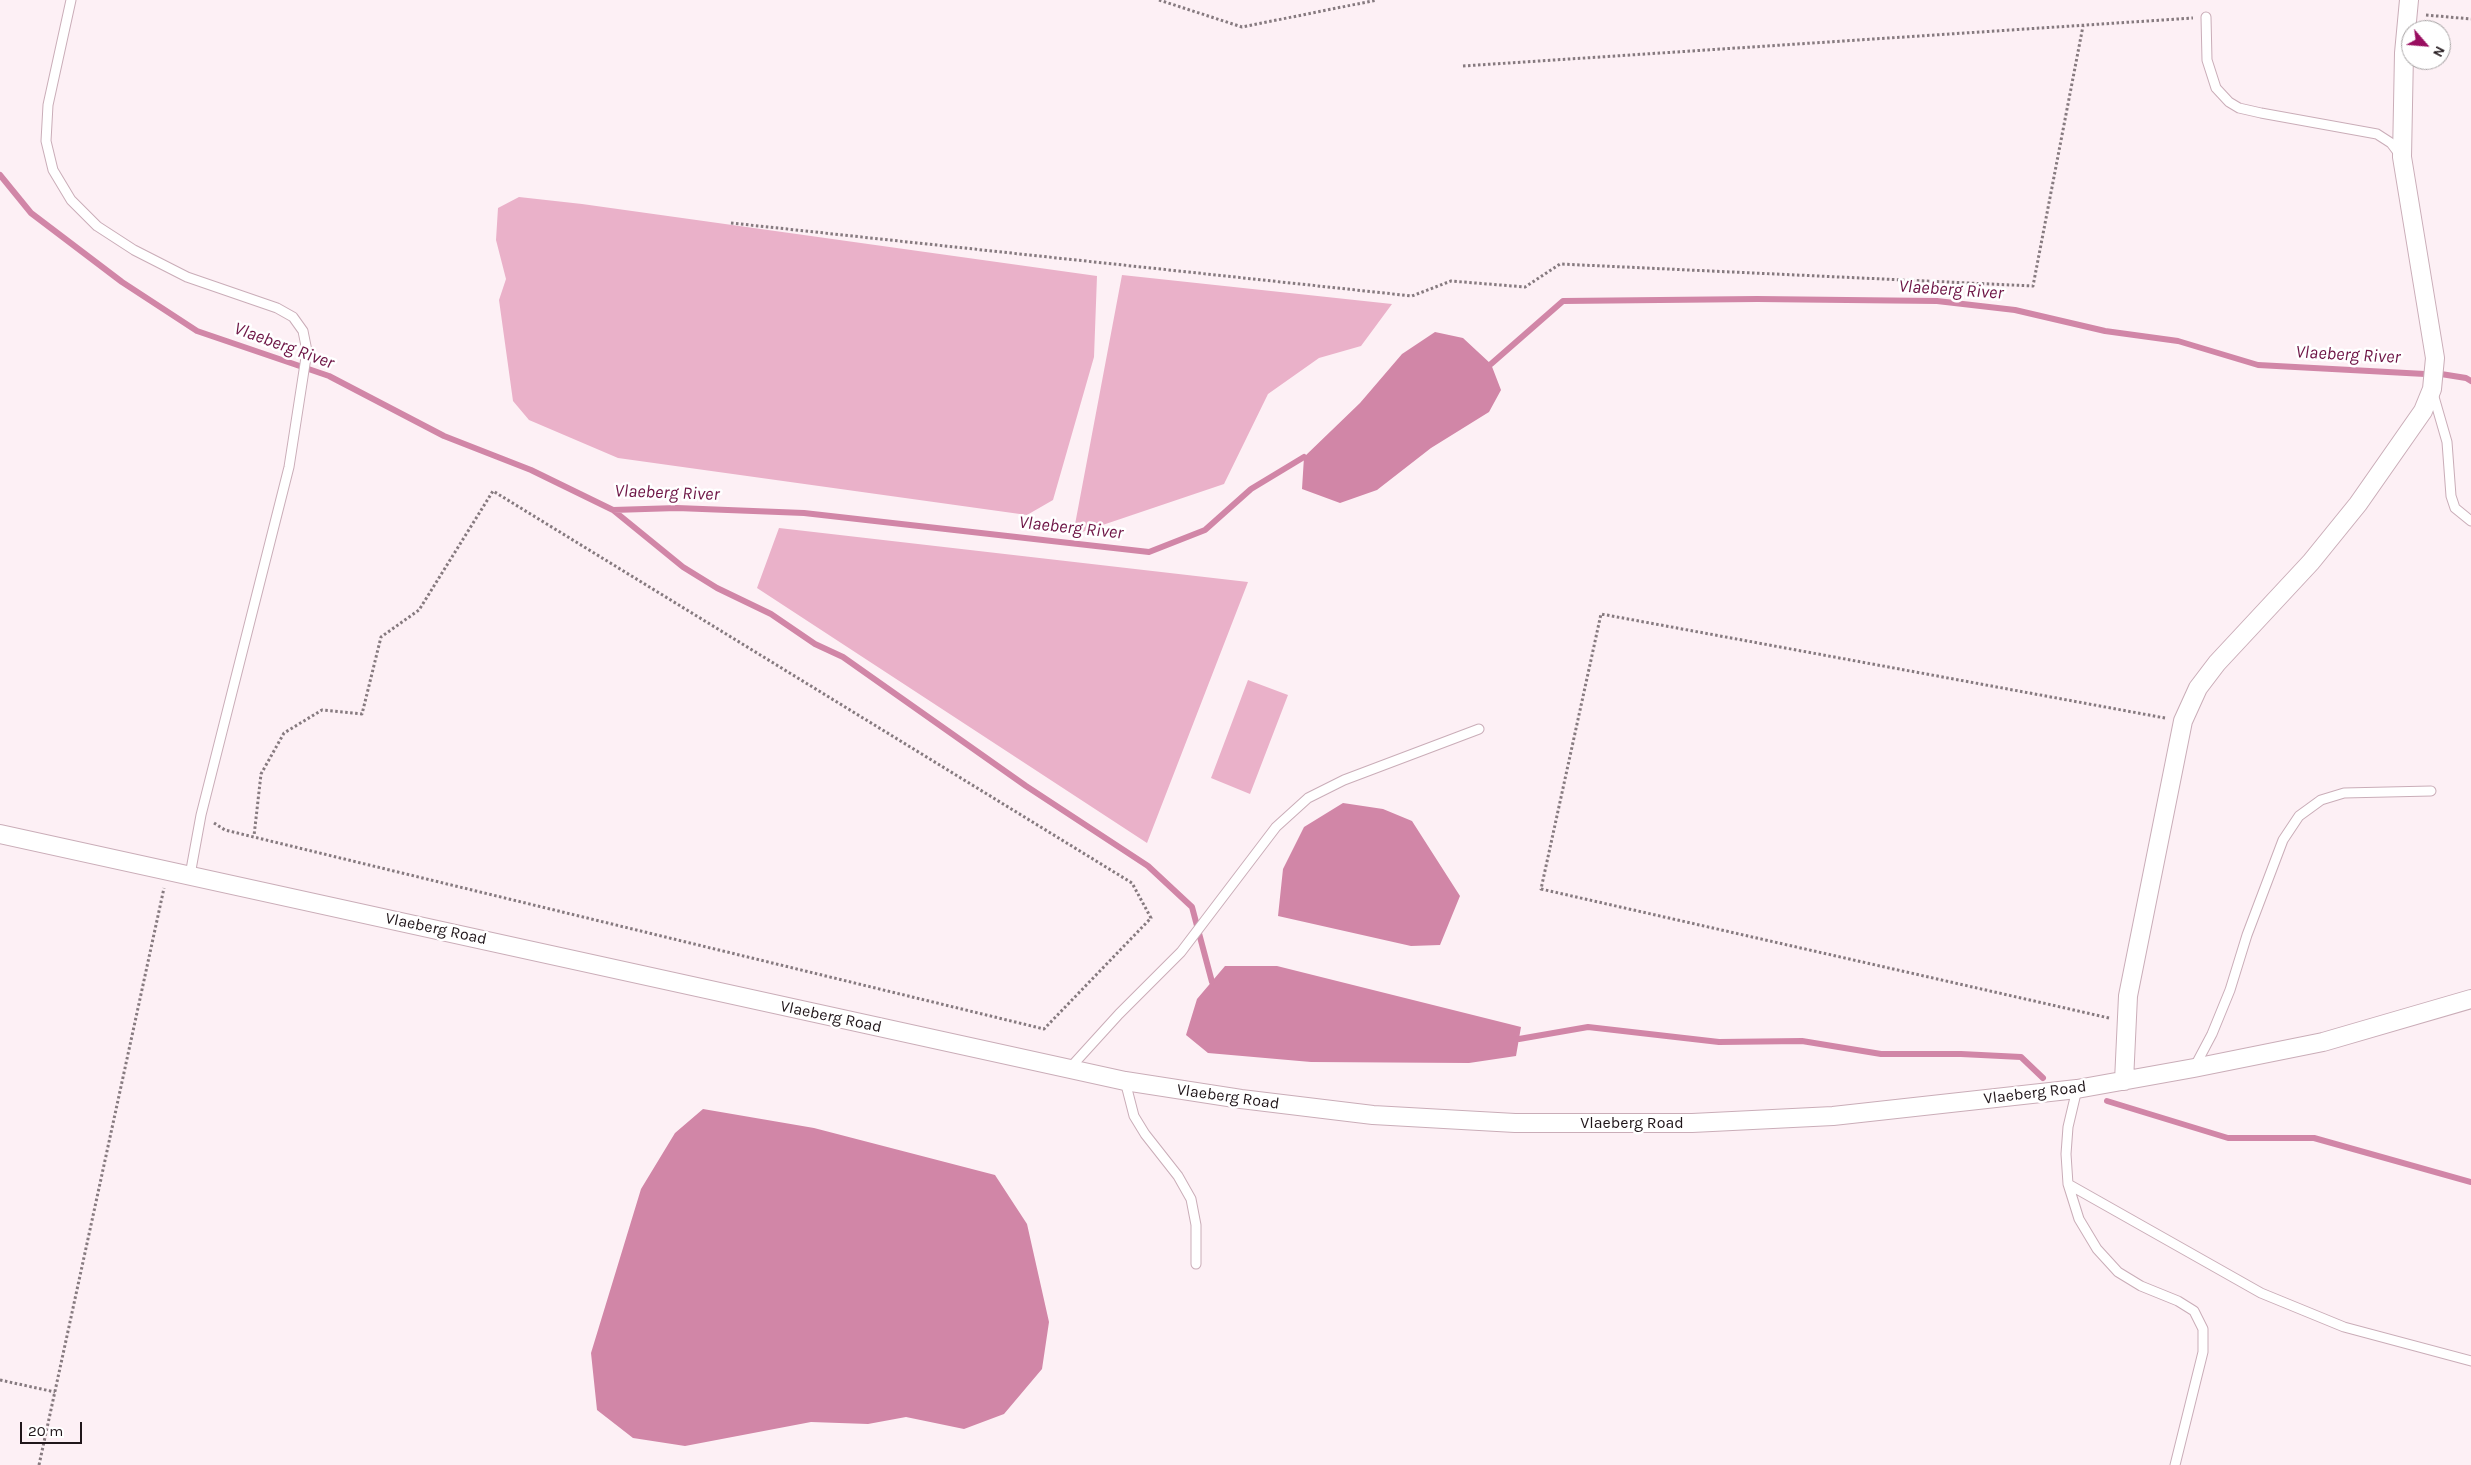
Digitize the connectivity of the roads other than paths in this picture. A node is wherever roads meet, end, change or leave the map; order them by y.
1 (71, 0) edge
2 (2409, 7) edge
3 (2206, 18) road end
4 (2402, 158) junction
5 (2432, 389) junction
6 (2471, 521) edge
7 (1479, 728) dead end
8 (2431, 791) dead end
9 (0, 834) edge
10 (190, 875) junction
11 (2471, 998) edge
12 (2194, 1068) junction
13 (1069, 1069) junction
14 (1125, 1081) junction
15 (2124, 1081) junction
16 (2077, 1089) junction
17 (2068, 1184) junction
18 (1196, 1264) dead end
19 (2471, 1362) edge
20 (2175, 1465) edge

1 - 10 lane
2 - 4 street
3 - 4 lane
4 - 5 street
5 - 6 lane
5 - 15 street
7 - 13 lane
8 - 12 lane
9 - 10 street, Vlaeberg Road
10 - 13 street, Vlaeberg Road
11 - 12 street, Vlaeberg Road
12 - 15 street, Vlaeberg Road
13 - 14 street, Vlaeberg Road
14 - 16 street, Vlaeberg Road
14 - 18 lane
15 - 16 street, Vlaeberg Road
16 - 17 lane
17 - 19 lane
17 - 20 lane

